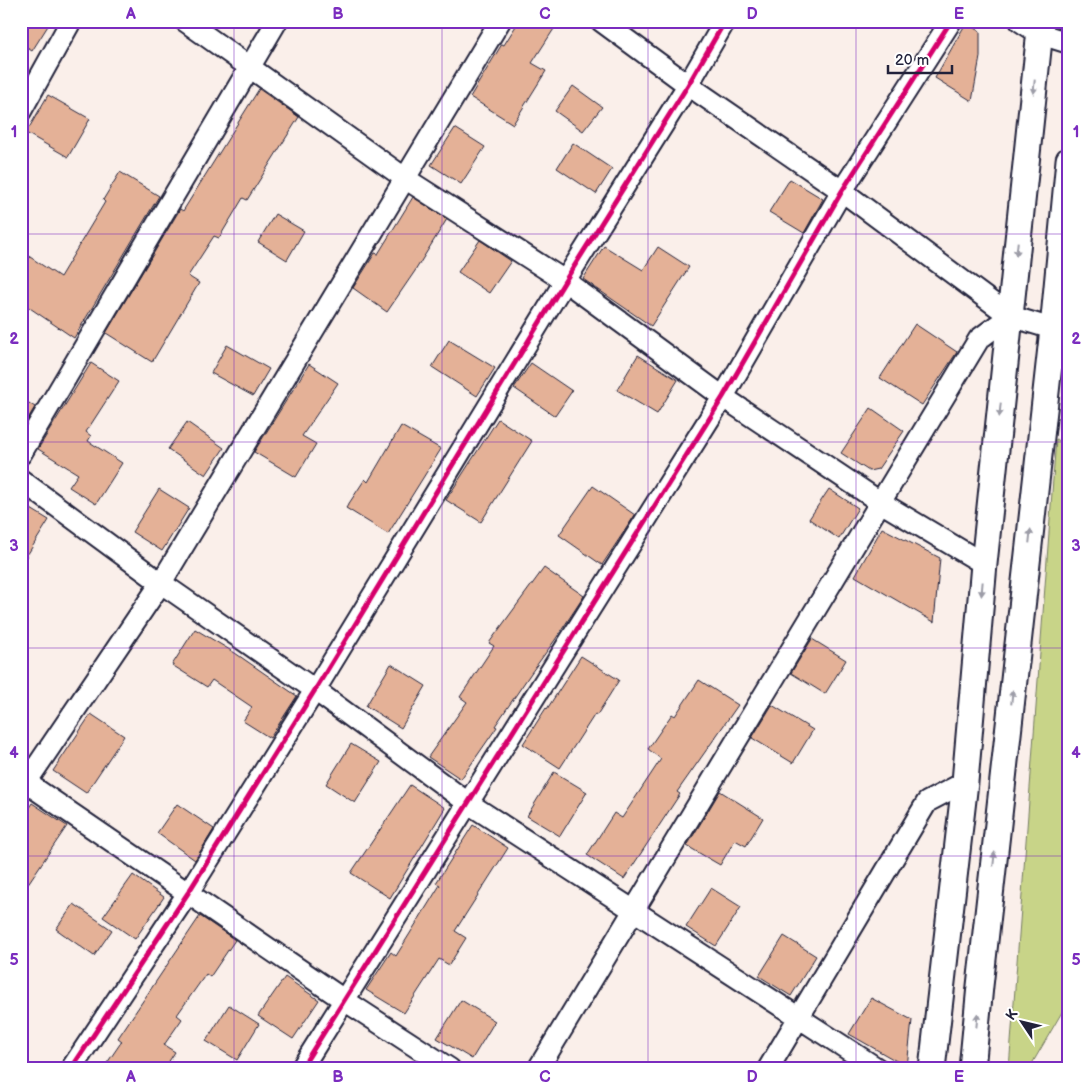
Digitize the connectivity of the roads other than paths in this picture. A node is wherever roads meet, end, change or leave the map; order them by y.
1 (71, 21) edge
2 (185, 21) edge
3 (277, 21) edge
4 (500, 21) edge
5 (601, 21) edge
6 (726, 21) edge
7 (951, 21) edge
8 (1034, 25) edge
9 (1069, 43) edge
10 (248, 68) junction
11 (688, 85) junction
12 (21, 112) edge
13 (1069, 161) edge
14 (406, 179) junction
15 (842, 191) junction
16 (565, 281) junction
17 (1010, 316) junction
18 (1053, 329) junction
19 (723, 397) junction
20 (21, 454) edge
21 (21, 480) edge
22 (880, 502) junction
23 (984, 564) junction
24 (161, 583) junction
25 (315, 690) junction
26 (965, 782) junction
27 (23, 784) edge
28 (468, 803) junction
29 (188, 893) junction
30 (634, 911) junction
31 (344, 1000) junction
32 (798, 1018) junction
33 (71, 1069) edge
34 (301, 1069) edge
35 (450, 1069) edge
36 (538, 1069) edge
37 (768, 1069) edge
38 (878, 1069) edge
39 (932, 1069) edge
40 (972, 1069) edge

1 - 12 street
2 - 10 street
3 - 10 street
4 - 14 street
5 - 11 street
6 - 11 street
7 - 15 street
8 - 9 street
8 -> 17 street
10 - 14 street
10 - 20 street
11 - 15 street
11 - 16 street
13 - 18 street
14 - 16 street
14 - 24 street
15 - 17 street
15 - 19 street
16 - 19 street
16 - 25 street
17 - 18 street
17 - 22 street
17 -> 23 street
40 -> 18 street
19 - 22 street
19 - 28 street
21 - 24 street
22 - 23 street
22 - 30 street
23 -> 26 street
24 - 25 street
24 - 27 street
25 - 28 street
25 - 29 street
26 - 32 street
26 - 39 street
27 - 29 street
28 - 30 street
28 - 31 street
29 - 31 street
29 - 33 street
30 - 32 street
30 - 36 street
31 - 34 street
31 - 35 street
32 - 37 street
32 - 38 street

